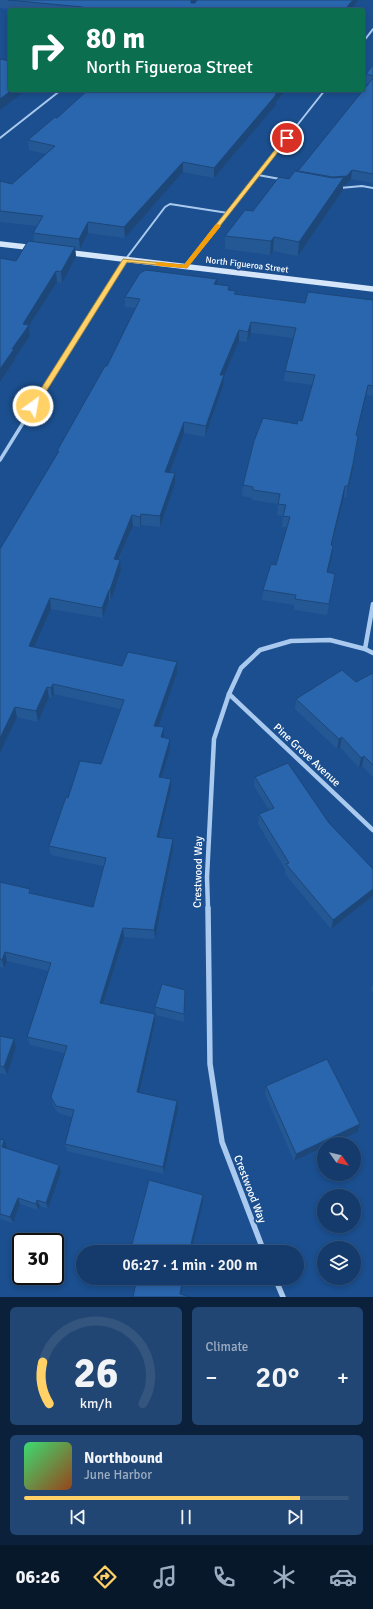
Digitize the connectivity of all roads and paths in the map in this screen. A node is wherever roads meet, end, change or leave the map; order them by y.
1 (373, 29) edge
2 (365, 39) edge
3 (58, 92) edge
4 (323, 92) edge
5 (0, 138) edge
6 (258, 175) junction
7 (287, 180) edge
8 (339, 188) edge
9 (373, 188) edge
10 (228, 213) junction
11 (0, 244) edge
12 (39, 249) edge
13 (55, 251) edge
14 (125, 260) junction
15 (185, 267) junction
16 (373, 289) edge
17 (0, 460) edge
18 (373, 604) edge
19 (365, 649) junction
20 (373, 653) edge
21 (229, 694) junction
22 (373, 830) edge
23 (261, 1245) edge
24 (278, 1285) edge
25 (283, 1297) edge

1 - 2 street
3 - 5 street
4 - 6 street
6 - 7 lane
6 - 10 street
8 - 9 lane
10 - 14 lane
10 - 15 street
11 - 12 main road
13 - 14 main road, North Figueroa Street
14 - 15 main road, North Figueroa Street
14 - 17 street
15 - 16 main road, North Figueroa Street
18 - 19 street
19 - 20 street, Crestwood Way
19 - 21 street, Crestwood Way
21 - 22 street, Pine Grove Avenue
21 - 23 street, Crestwood Way
24 - 25 street

